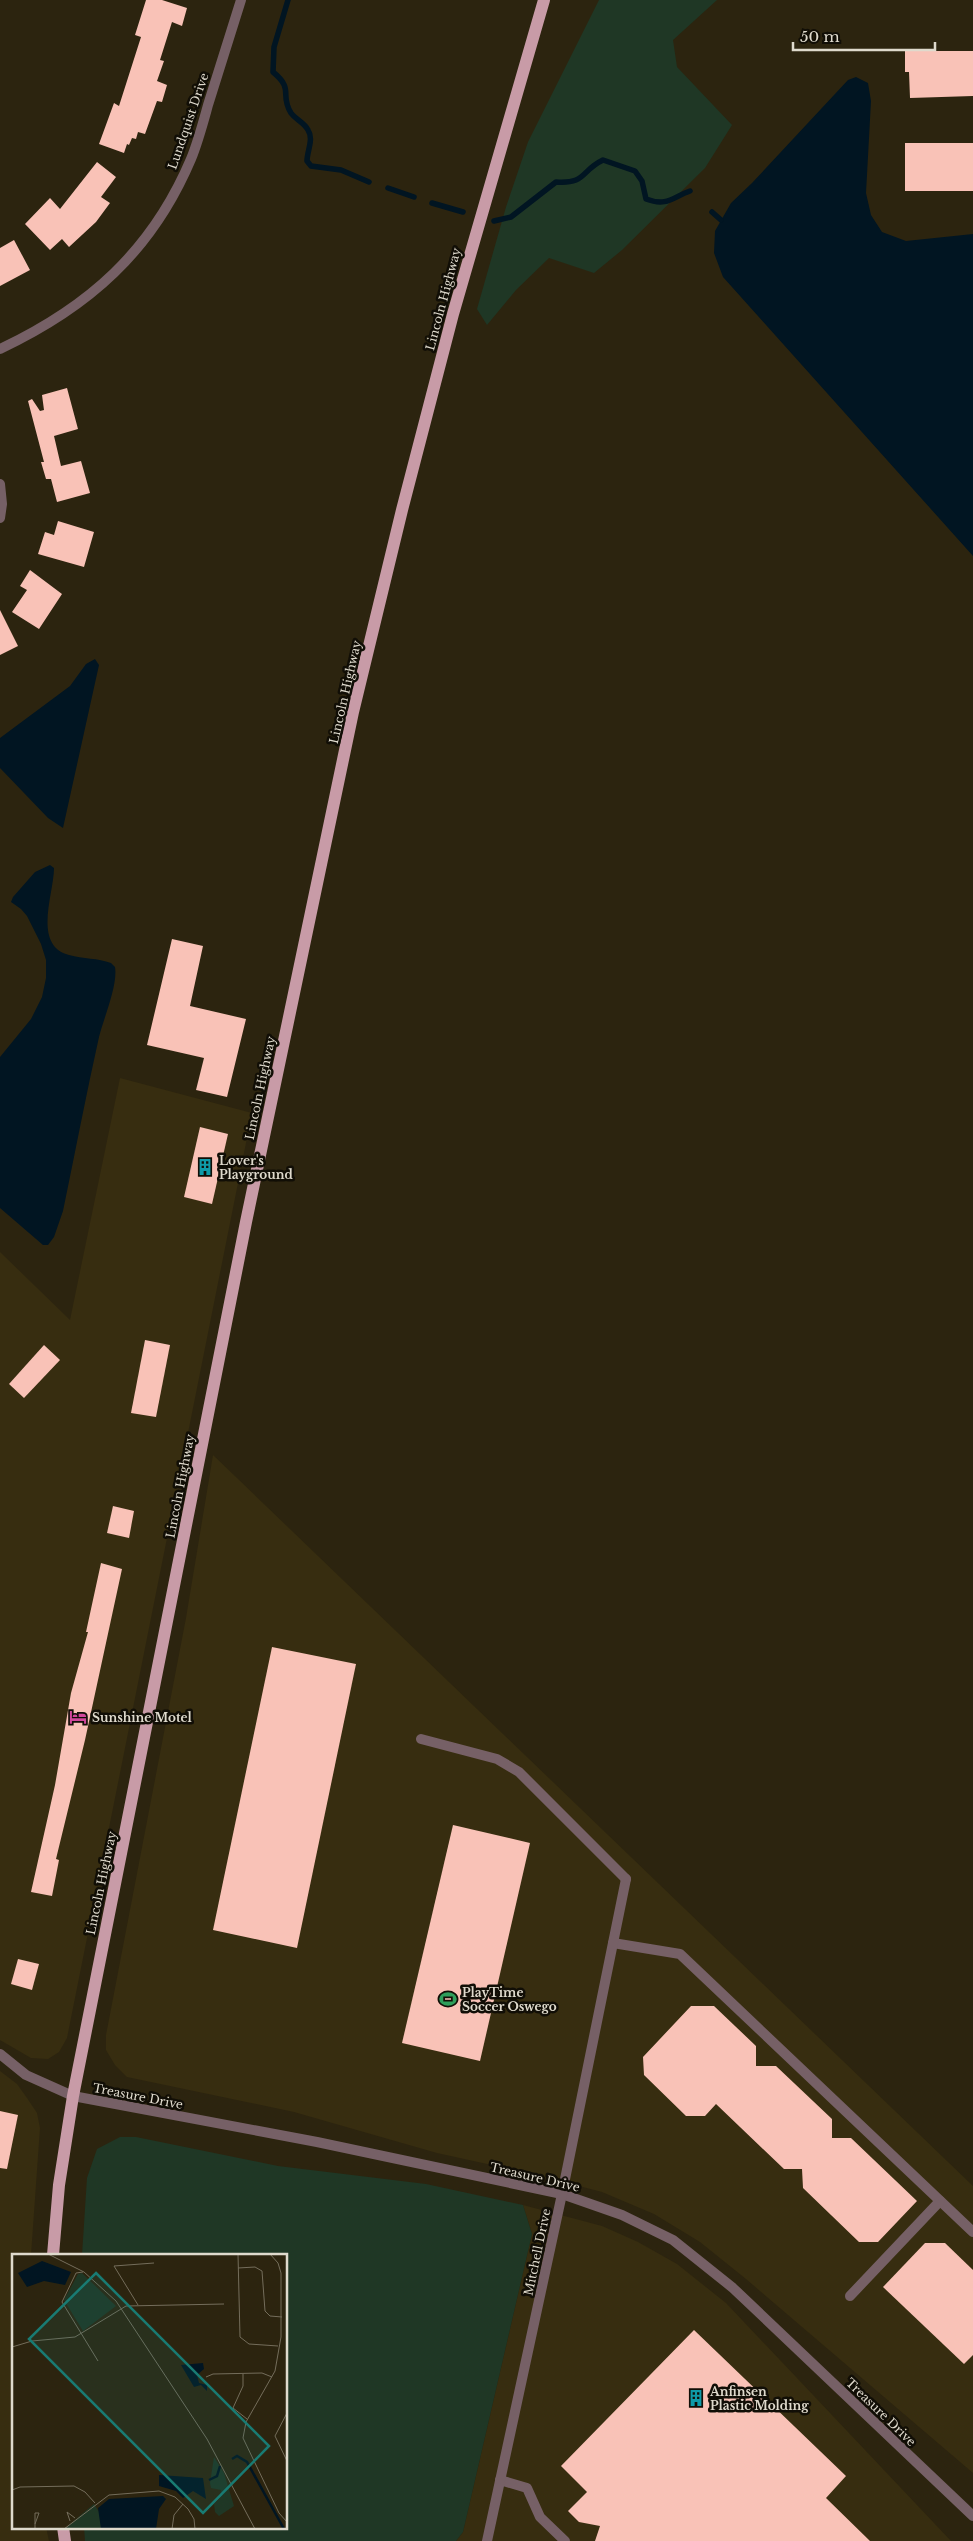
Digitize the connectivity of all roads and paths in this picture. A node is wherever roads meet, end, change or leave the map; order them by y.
1 (242, 0) edge
2 (544, 0) edge
3 (0, 349) edge
4 (0, 484) edge
5 (0, 518) edge
6 (421, 1739) dead end
7 (613, 1943) junction
8 (0, 2054) edge
9 (73, 2096) junction
10 (562, 2194) junction
11 (940, 2201) junction
12 (973, 2232) edge
13 (54, 2254) edge
14 (850, 2296) dead end
15 (500, 2480) junction
16 (973, 2516) edge
17 (63, 2528) edge
18 (65, 2541) edge
19 (487, 2541) edge
20 (565, 2541) edge

1 - 3 street, Lundquist Drive
2 - 9 main road, Lincoln Highway
4 - 5 street
6 - 7 street, Mitchell Drive
7 - 10 street, Mitchell Drive
7 - 11 street
8 - 9 street, Treasure Drive
9 - 10 street, Treasure Drive
9 - 13 main road, Lincoln Highway
10 - 15 street, Mitchell Drive
10 - 16 street, Treasure Drive
11 - 12 street
11 - 14 street
15 - 19 street, Mitchell Drive
15 - 20 street
17 - 18 main road

